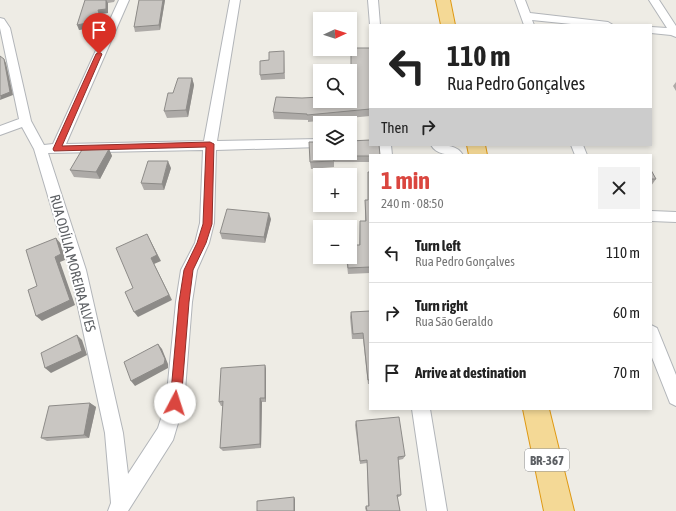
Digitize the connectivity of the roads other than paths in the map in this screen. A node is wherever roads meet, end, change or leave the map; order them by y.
1 (124, 0) edge
2 (235, 0) edge
3 (373, 0) edge
4 (443, 0) edge
5 (520, 0) edge
6 (654, 0) edge
7 (528, 21) edge
8 (2, 24) edge
9 (375, 24) edge
10 (448, 24) edge
11 (588, 24) edge
12 (652, 30) edge
13 (676, 33) edge
14 (25, 121) junction
15 (0, 131) edge
16 (313, 143) edge
17 (210, 144) junction
18 (439, 146) edge
19 (40, 149) junction
20 (57, 149) junction
21 (455, 154) edge
22 (652, 216) edge
23 (676, 217) edge
24 (652, 336) edge
25 (676, 397) edge
26 (421, 410) edge
27 (536, 410) edge
28 (120, 507) edge
29 (437, 511) edge
30 (559, 511) edge

1 - 20 street
2 - 17 street
3 - 9 street
4 - 10 highway
5 - 7 street
6 - 13 street
7 - 11 street
8 - 14 street, RUA ODÍLIA MOREIRA ALVES
12 - 13 street
14 - 15 street
14 - 19 street, RUA ODÍLIA MOREIRA ALVES
16 - 17 street
17 - 20 street
17 - 28 street
18 - 21 street
19 - 20 street
19 - 28 street, RUA ODÍLIA MOREIRA ALVES
22 - 23 street
24 - 25 street
26 - 29 street
27 - 30 highway, BR-367

